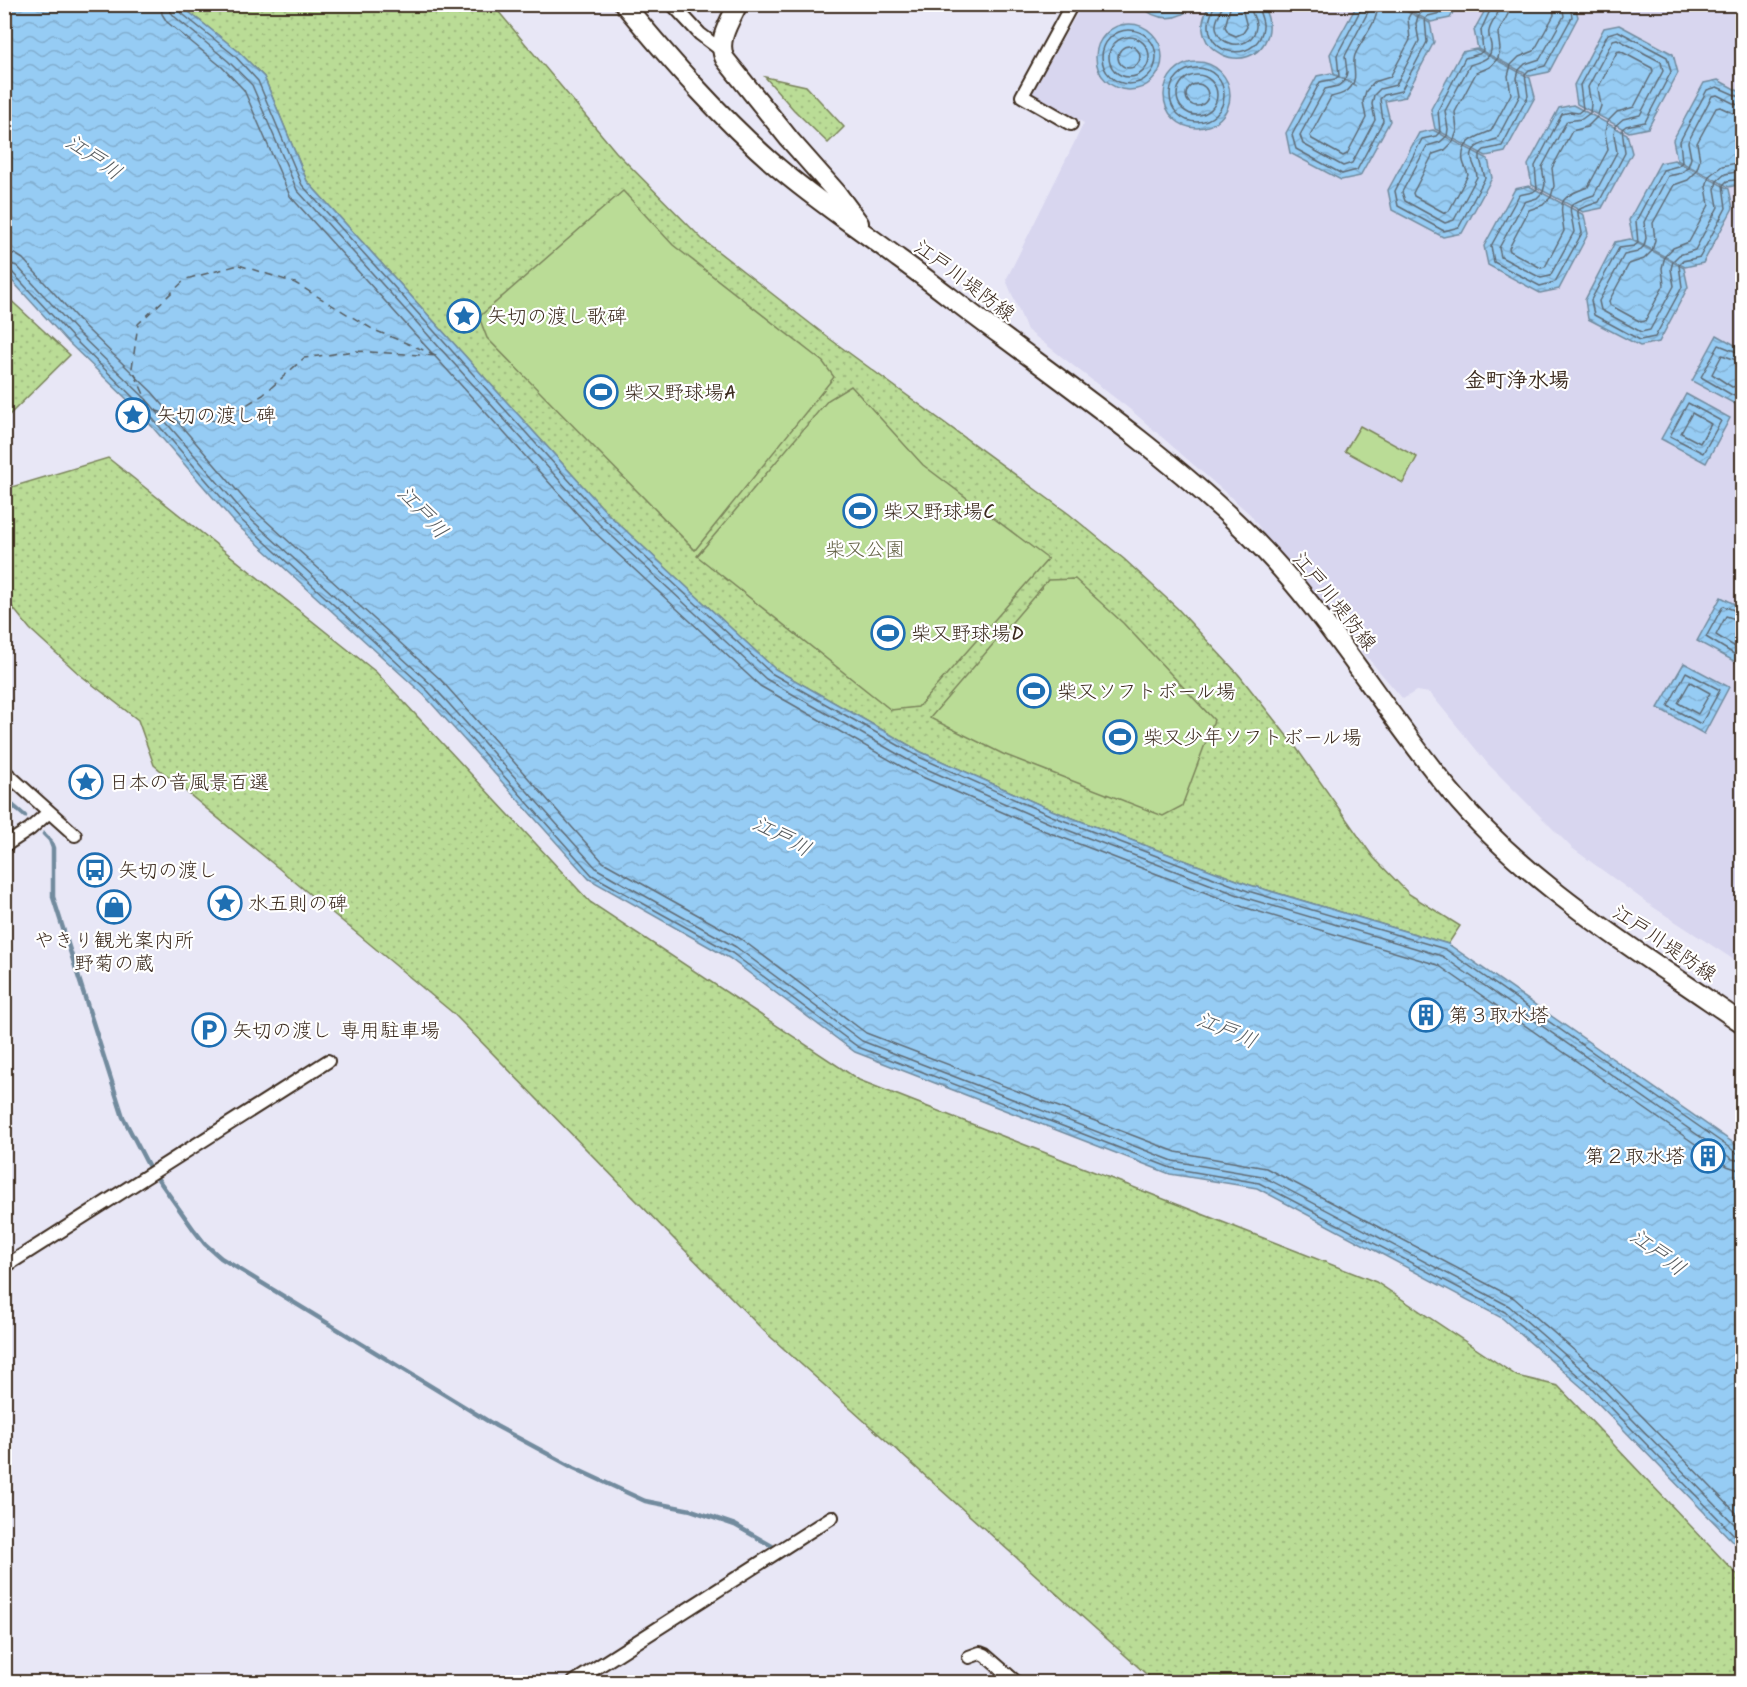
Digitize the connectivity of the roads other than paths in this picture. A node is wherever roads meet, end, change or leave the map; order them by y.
1 (624, 4) edge
2 (672, 4) edge
3 (738, 4) edge
4 (1072, 4) edge
5 (721, 50) junction
6 (1071, 124) dead end
7 (864, 232) junction
8 (4, 771) edge
9 (49, 812) junction
10 (75, 835) dead end
11 (4, 846) edge
12 (1743, 1023) edge
13 (328, 1062) dead end
14 (4, 1267) edge
15 (832, 1517) dead end
16 (969, 1656) dead end
17 (574, 1683) edge
18 (1016, 1683) edge

1 - 7 main road, 江戸川堤防線
2 - 5 street
3 - 5 main road
4 - 6 street
5 - 7 main road, 江戸川堤防線
7 - 12 main road, 江戸川堤防線
8 - 9 street
9 - 10 street
9 - 11 street
13 - 14 street
15 - 17 street
16 - 18 street

